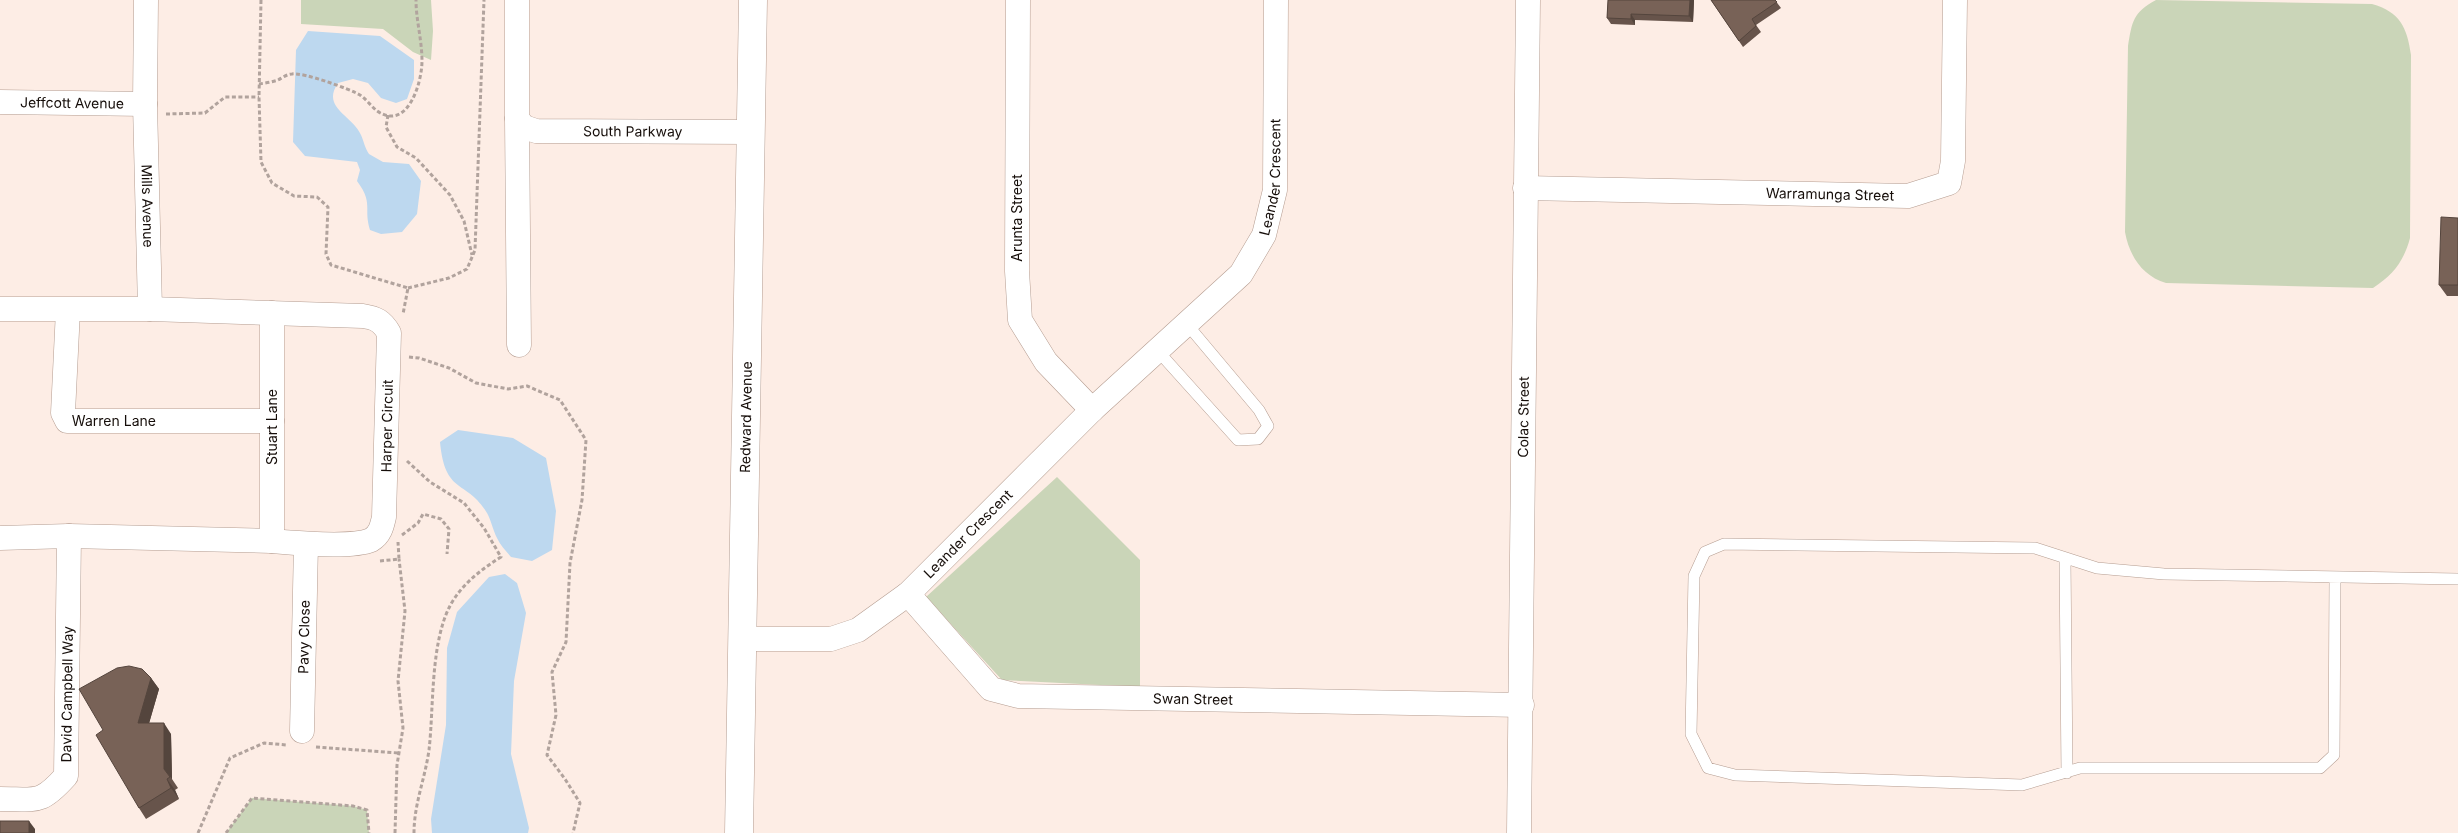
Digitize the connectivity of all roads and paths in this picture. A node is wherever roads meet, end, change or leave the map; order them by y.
1 (146, 0) edge
2 (416, 0) edge
3 (484, 0) edge
4 (517, 0) edge
5 (753, 0) edge
6 (1018, 0) edge
7 (1276, 0) edge
8 (1528, 0) edge
9 (1955, 0) edge
10 (259, 84) dead end
11 (259, 97) dead end
12 (0, 102) edge
13 (154, 109) junction
14 (388, 115) junction
15 (517, 119) junction
16 (751, 132) junction
17 (1525, 188) junction
18 (472, 257) junction
19 (408, 288) dead end
20 (0, 309) edge
21 (150, 309) junction
22 (68, 310) junction
23 (272, 313) junction
24 (1186, 323) junction
25 (518, 345) dead end
26 (1157, 350) junction
27 (405, 357) dead end
28 (1092, 410) junction
29 (272, 422) junction
30 (403, 458) dead end
31 (69, 536) junction
32 (0, 538) edge
33 (397, 538) dead end
34 (272, 541) junction
35 (306, 544) junction
36 (447, 554) dead end
37 (399, 559) dead end
38 (2065, 559) junction
39 (2335, 578) junction
40 (2458, 580) edge
41 (908, 594) junction
42 (742, 639) junction
43 (1522, 705) junction
44 (301, 741) junction
45 (399, 753) junction
46 (2067, 773) junction
47 (0, 799) edge
48 (198, 833) edge
49 (226, 833) edge
50 (369, 833) edge
51 (395, 833) edge
52 (414, 833) edge
53 (573, 833) edge
54 (739, 833) edge
55 (1519, 833) edge

1 - 13 street, Mills Avenue
2 - 14 path
3 - 18 path
4 - 15 street
5 - 16 street, Redward Avenue
6 - 28 street, Arunta Street
7 - 24 street, Leander Crescent
8 - 17 street, Colac Street
9 - 17 street, Warramunga Street
10 - 14 path
11 - 13 path
12 - 13 street, Jeffcott Avenue
13 - 21 street, Mills Avenue
14 - 18 path
15 - 16 street, South Parkway
15 - 25 street
16 - 42 street, Redward Avenue
17 - 43 street, Colac Street
18 - 19 path
20 - 22 street, Harper Circuit
21 - 22 street, Harper Circuit
21 - 23 street, Harper Circuit
22 - 29 street, Warren Lane
23 - 29 street, Stuart Lane
23 - 35 street, Harper Circuit
24 - 26 street, Leander Crescent
24 - 26 lane
26 - 28 street, Leander Crescent
27 - 53 path
28 - 41 street, Leander Crescent
29 - 34 street, Stuart Lane
30 - 52 path
31 - 32 street, Harper Circuit
31 - 34 street, Harper Circuit
31 - 47 street, David Campbell Way
33 - 36 path
34 - 35 street, Harper Circuit
35 - 44 street, Pavy Close
37 - 45 path
38 - 39 lane
38 - 46 lane
38 - 46 lane
39 - 40 lane
39 - 46 lane
41 - 42 street, Leander Crescent
41 - 43 street, Swan Street
42 - 54 street, Redward Avenue
43 - 55 street, Colac Street
44 - 45 path
44 - 48 path
45 - 51 path
49 - 50 path

